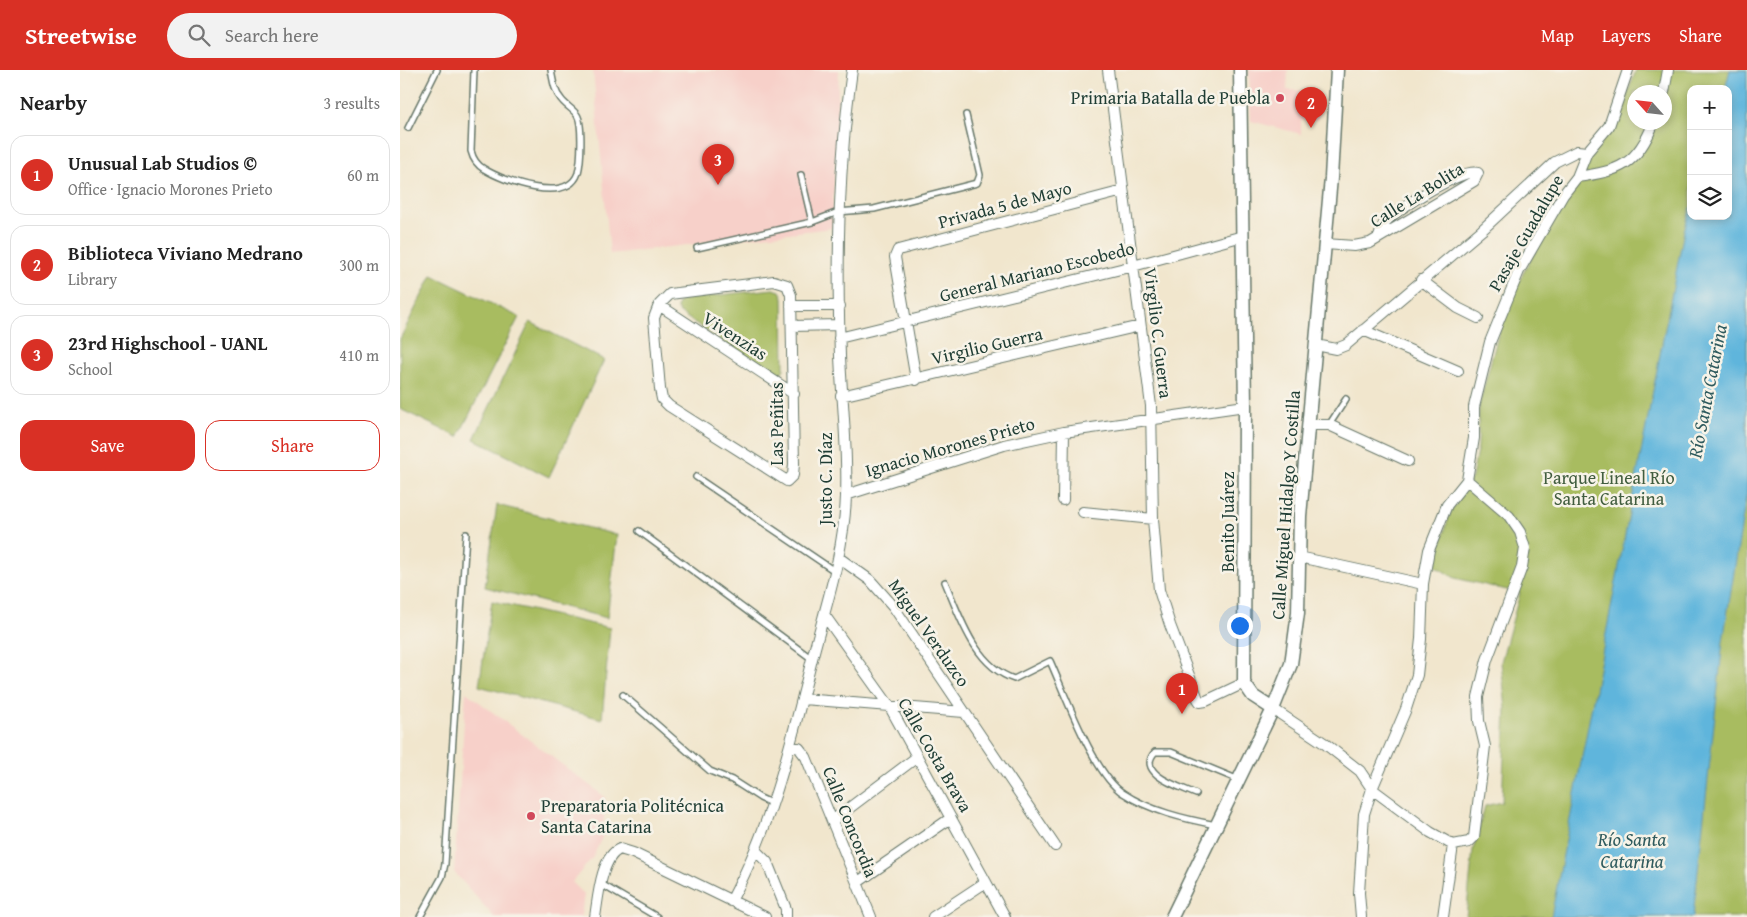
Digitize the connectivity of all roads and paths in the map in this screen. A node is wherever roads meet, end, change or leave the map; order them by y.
1 (437, 70) edge
2 (474, 70) edge
3 (551, 70) edge
4 (852, 70) edge
5 (1108, 70) edge
6 (1240, 70) edge
7 (1336, 70) edge
8 (1628, 70) edge
9 (1668, 70) edge
10 (1665, 85) edge
11 (966, 115) dead end
12 (408, 128) dead end
13 (1651, 130) edge
14 (1587, 152) junction
15 (801, 175) dead end
16 (1577, 177) junction
17 (1123, 191) junction
18 (1416, 199) junction
19 (1423, 211) junction
20 (838, 212) junction
21 (812, 222) junction
22 (1243, 236) junction
23 (1374, 240) junction
24 (1325, 244) junction
25 (697, 248) dead end
26 (1133, 266) junction
27 (1421, 280) junction
28 (658, 305) junction
29 (791, 306) junction
30 (840, 306) junction
31 (1478, 318) dead end
32 (906, 321) junction
33 (792, 326) junction
34 (840, 326) junction
35 (1140, 326) junction
36 (1364, 330) junction
37 (839, 338) junction
38 (1316, 346) junction
39 (1458, 371) dead end
40 (916, 380) junction
41 (794, 394) junction
42 (841, 396) junction
43 (1346, 399) dead end
44 (1245, 406) junction
45 (1151, 421) junction
46 (1308, 425) junction
47 (1329, 425) junction
48 (1064, 432) junction
49 (1408, 461) dead end
50 (696, 477) dead end
51 (1467, 480) junction
52 (846, 495) junction
53 (1063, 500) dead end
54 (1083, 512) dead end
55 (1153, 519) junction
56 (639, 531) dead end
57 (466, 534) dead end
58 (1299, 557) junction
59 (839, 558) junction
60 (836, 572) junction
61 (944, 582) dead end
62 (1423, 584) junction
63 (824, 616) junction
64 (812, 659) junction
65 (1244, 683) junction
66 (623, 695) dead end
67 (803, 699) junction
68 (890, 707) junction
69 (1273, 709) junction
70 (964, 712) junction
71 (791, 746) junction
72 (918, 757) junction
73 (1240, 780) junction
74 (1372, 789) junction
75 (1196, 794) dead end
76 (773, 804) junction
77 (952, 818) junction
78 (832, 821) junction
79 (1217, 825) junction
80 (1453, 845) junction
81 (1055, 846) dead end
82 (756, 851) junction
83 (858, 882) junction
84 (986, 882) junction
85 (601, 884) junction
86 (730, 901) junction
87 (420, 917) edge
88 (595, 917) edge
89 (656, 917) edge
90 (765, 917) edge
91 (786, 917) edge
92 (870, 917) edge
93 (933, 917) edge
94 (1005, 917) edge
95 (1172, 917) edge
96 (1361, 917) edge
97 (1443, 917) edge

1 - 12 lane
2 - 3 lane
4 - 20 street, Justo C. Díaz
5 - 17 street, Virgilio C. Guerra
6 - 22 street, Benito Juárez
7 - 24 street, Calle Miguel Hidalgo Y Costilla
8 - 14 street, Pasaje Guadalupe
9 - 10 street
11 - 20 lane
13 - 16 street
14 - 16 street, Pasaje Guadalupe
14 - 27 street, Pasaje Guadalupe
15 - 21 lane
16 - 51 street, Pasaje Guadalupe
17 - 26 street, Virgilio C. Guerra
17 - 32 street, Privada 5 de Mayo
18 - 19 street
18 - 19 street, Calle La Bolita
18 - 23 street
19 - 23 street, Calle La Bolita
20 - 21 lane
20 - 30 street, Justo C. Díaz
21 - 25 lane
22 - 26 street, General Mariano Escobedo
22 - 44 street, Benito Juárez
23 - 24 street
24 - 38 street, Calle Miguel Hidalgo Y Costilla
26 - 32 street, General Mariano Escobedo
26 - 35 street, Virgilio C. Guerra
27 - 31 street
27 - 36 street, Pasaje Guadalupe
28 - 29 street, Las Peñitas
28 - 41 street, Vivenzias
28 - 41 street, Las Peñitas
29 - 30 street
29 - 33 street, Las Peñitas
30 - 34 street, Justo C. Díaz
32 - 37 street, General Mariano Escobedo
32 - 40 street
33 - 34 street
33 - 41 street, Las Peñitas
34 - 37 street, Justo C. Díaz
35 - 40 street, Virgilio Guerra
35 - 45 street, Virgilio C. Guerra
36 - 38 street, Pasaje Guadalupe
36 - 39 street
37 - 42 street, Justo C. Díaz
38 - 46 street, Calle Miguel Hidalgo Y Costilla
40 - 42 street, Virgilio Guerra
42 - 52 street, Justo C. Díaz
43 - 47 lane
44 - 45 street, Ignacio Morones Prieto
44 - 65 street, Benito Juárez
45 - 48 street, Ignacio Morones Prieto
45 - 55 street
46 - 47 street
46 - 58 street, Calle Miguel Hidalgo Y Costilla
47 - 49 street
48 - 52 street, Ignacio Morones Prieto
48 - 53 street
50 - 60 lane
51 - 62 street, Pasaje Guadalupe
51 - 80 street
52 - 59 street, Justo C. Díaz
54 - 55 street
55 - 65 street
56 - 64 lane
57 - 87 lane
58 - 62 street
58 - 69 street, Calle Miguel Hidalgo Y Costilla
59 - 60 street, Justo C. Díaz
59 - 70 street, Miguel Verduzco
60 - 63 street, Justo C. Díaz
61 - 79 lane
62 - 74 street, Pasaje Guadalupe
63 - 64 street, Justo C. Díaz
63 - 68 street, Calle Costa Brava
64 - 67 street, Justo C. Díaz
65 - 69 street
66 - 76 lane
67 - 68 street
67 - 71 street, Justo C. Díaz
68 - 70 street
68 - 72 street, Calle Costa Brava
69 - 73 street, Calle Miguel Hidalgo Y Costilla
69 - 74 street
70 - 81 street, Miguel Verduzco
71 - 76 street, Justo C. Díaz
71 - 78 street, Calle Concordia
72 - 77 street, Calle Costa Brava
72 - 78 street
73 - 75 lane
73 - 79 street, Calle Miguel Hidalgo Y Costilla
74 - 80 street
74 - 96 street, Pasaje Guadalupe
76 - 82 street, Justo C. Díaz
77 - 83 street
77 - 84 street, Calle Costa Brava
78 - 83 street, Calle Concordia
79 - 95 street, Calle Miguel Hidalgo Y Costilla
80 - 97 street
82 - 86 street, Justo C. Díaz
82 - 91 street
83 - 92 street, Calle Concordia
84 - 93 street
84 - 94 street, Calle Costa Brava
85 - 86 street
85 - 88 street
85 - 89 lane
86 - 90 street

